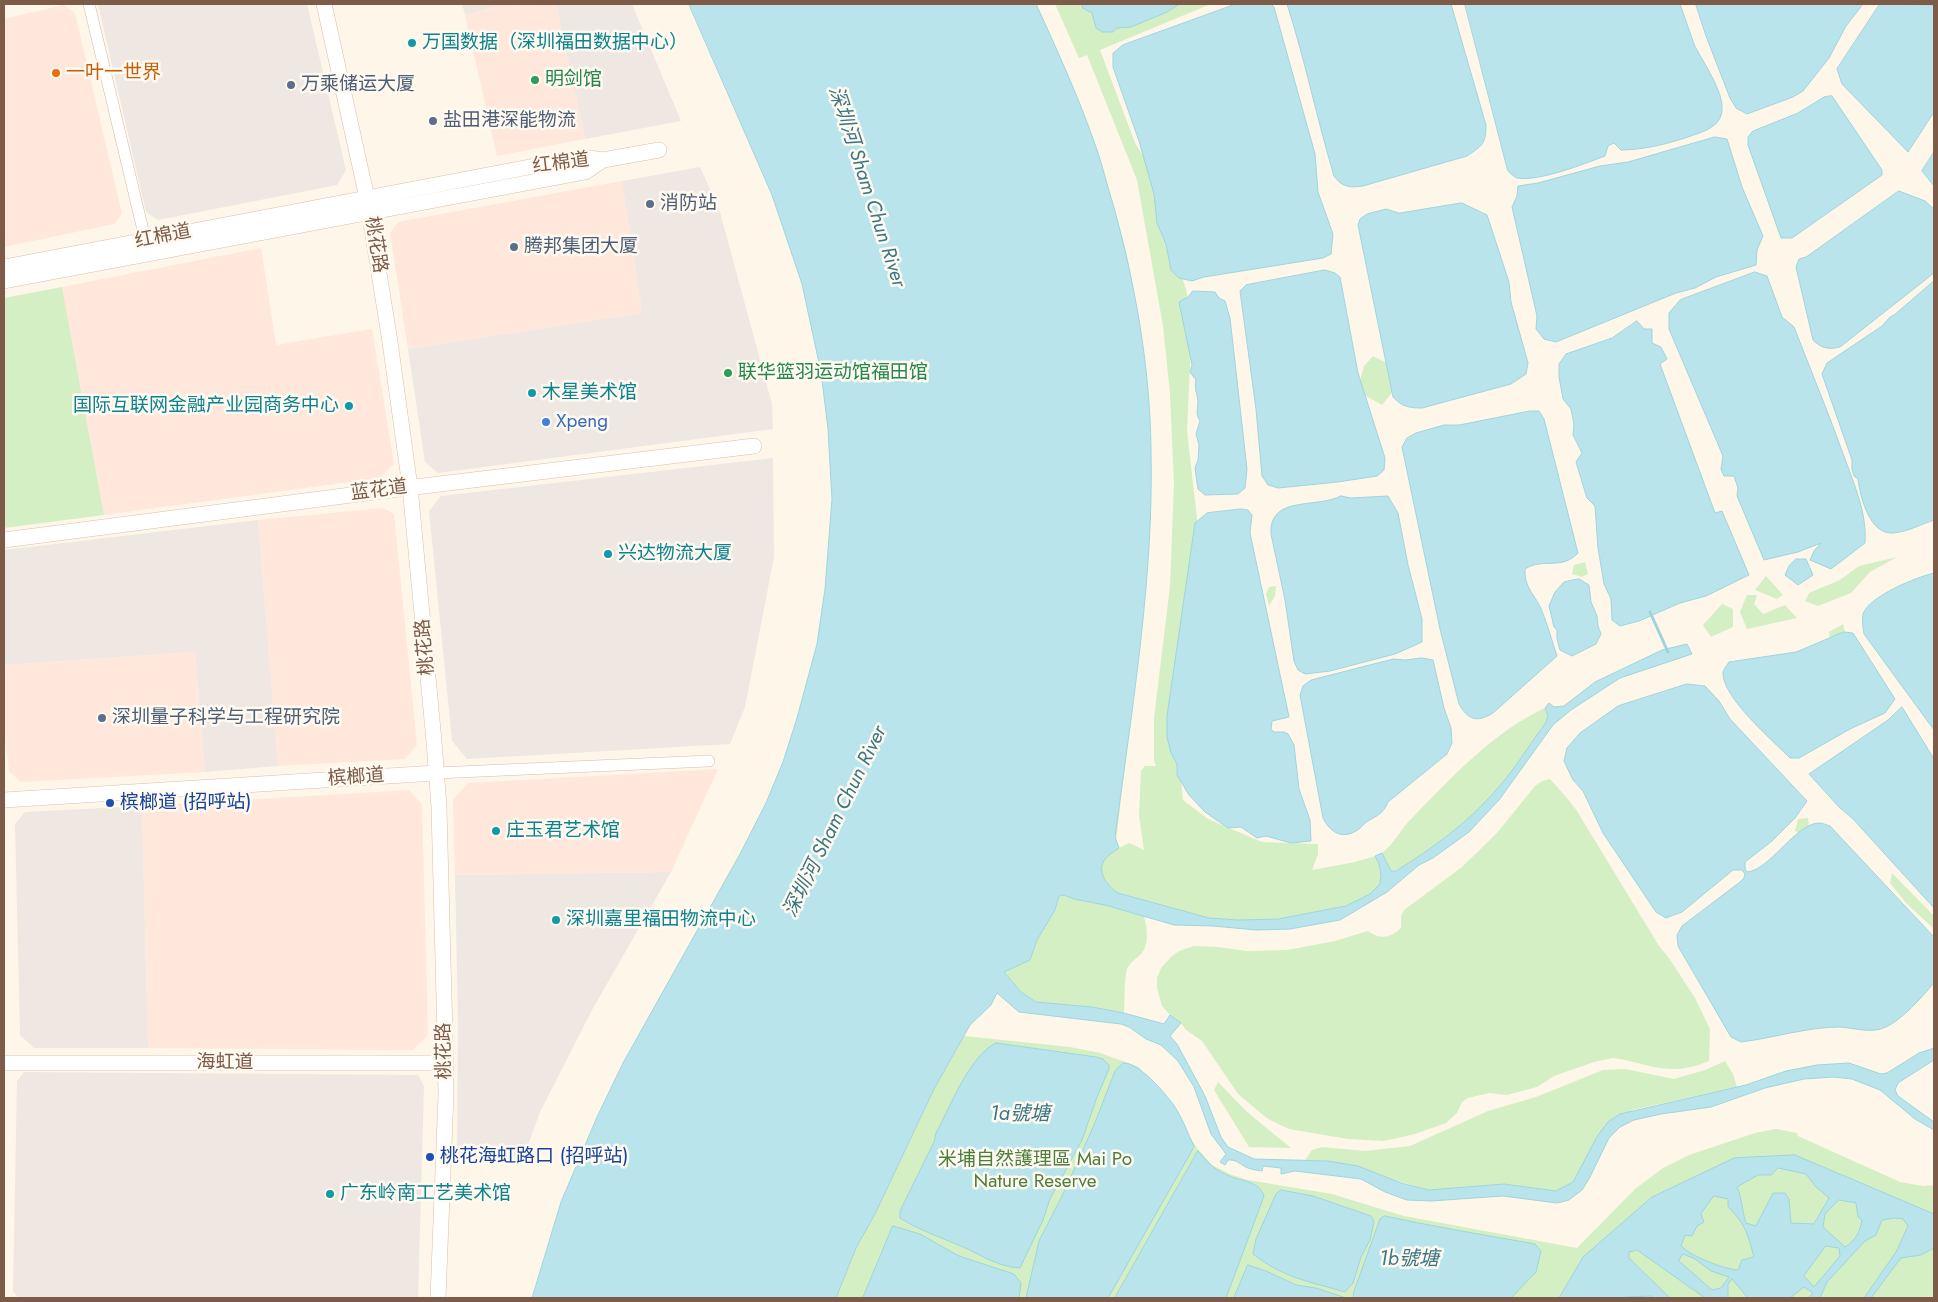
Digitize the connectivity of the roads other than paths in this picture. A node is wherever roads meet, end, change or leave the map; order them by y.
1 (89, 4) edge
2 (324, 4) edge
3 (659, 150) dead end
4 (368, 205) junction
5 (146, 247) junction
6 (4, 267) edge
7 (4, 280) edge
8 (754, 446) dead end
9 (410, 487) junction
10 (4, 540) edge
11 (709, 761) dead end
12 (436, 773) junction
13 (4, 800) edge
14 (4, 1063) edge
15 (446, 1063) junction
16 (438, 1298) edge

1 - 5 street
2 - 4 main road, 桃花路
3 - 4 main road, 红棉道
4 - 5 main road, 红棉道
4 - 9 main road, 桃花路
5 - 6 main road, 红棉道
5 - 7 main road, 红棉道
8 - 9 main road, 蓝花道
9 - 10 main road, 蓝花道
9 - 12 main road, 桃花路
11 - 12 street, 槟榔道
12 - 13 main road, 槟榔道
12 - 15 main road, 桃花路
14 - 15 main road, 海虹道
15 - 16 main road, 桃花路

